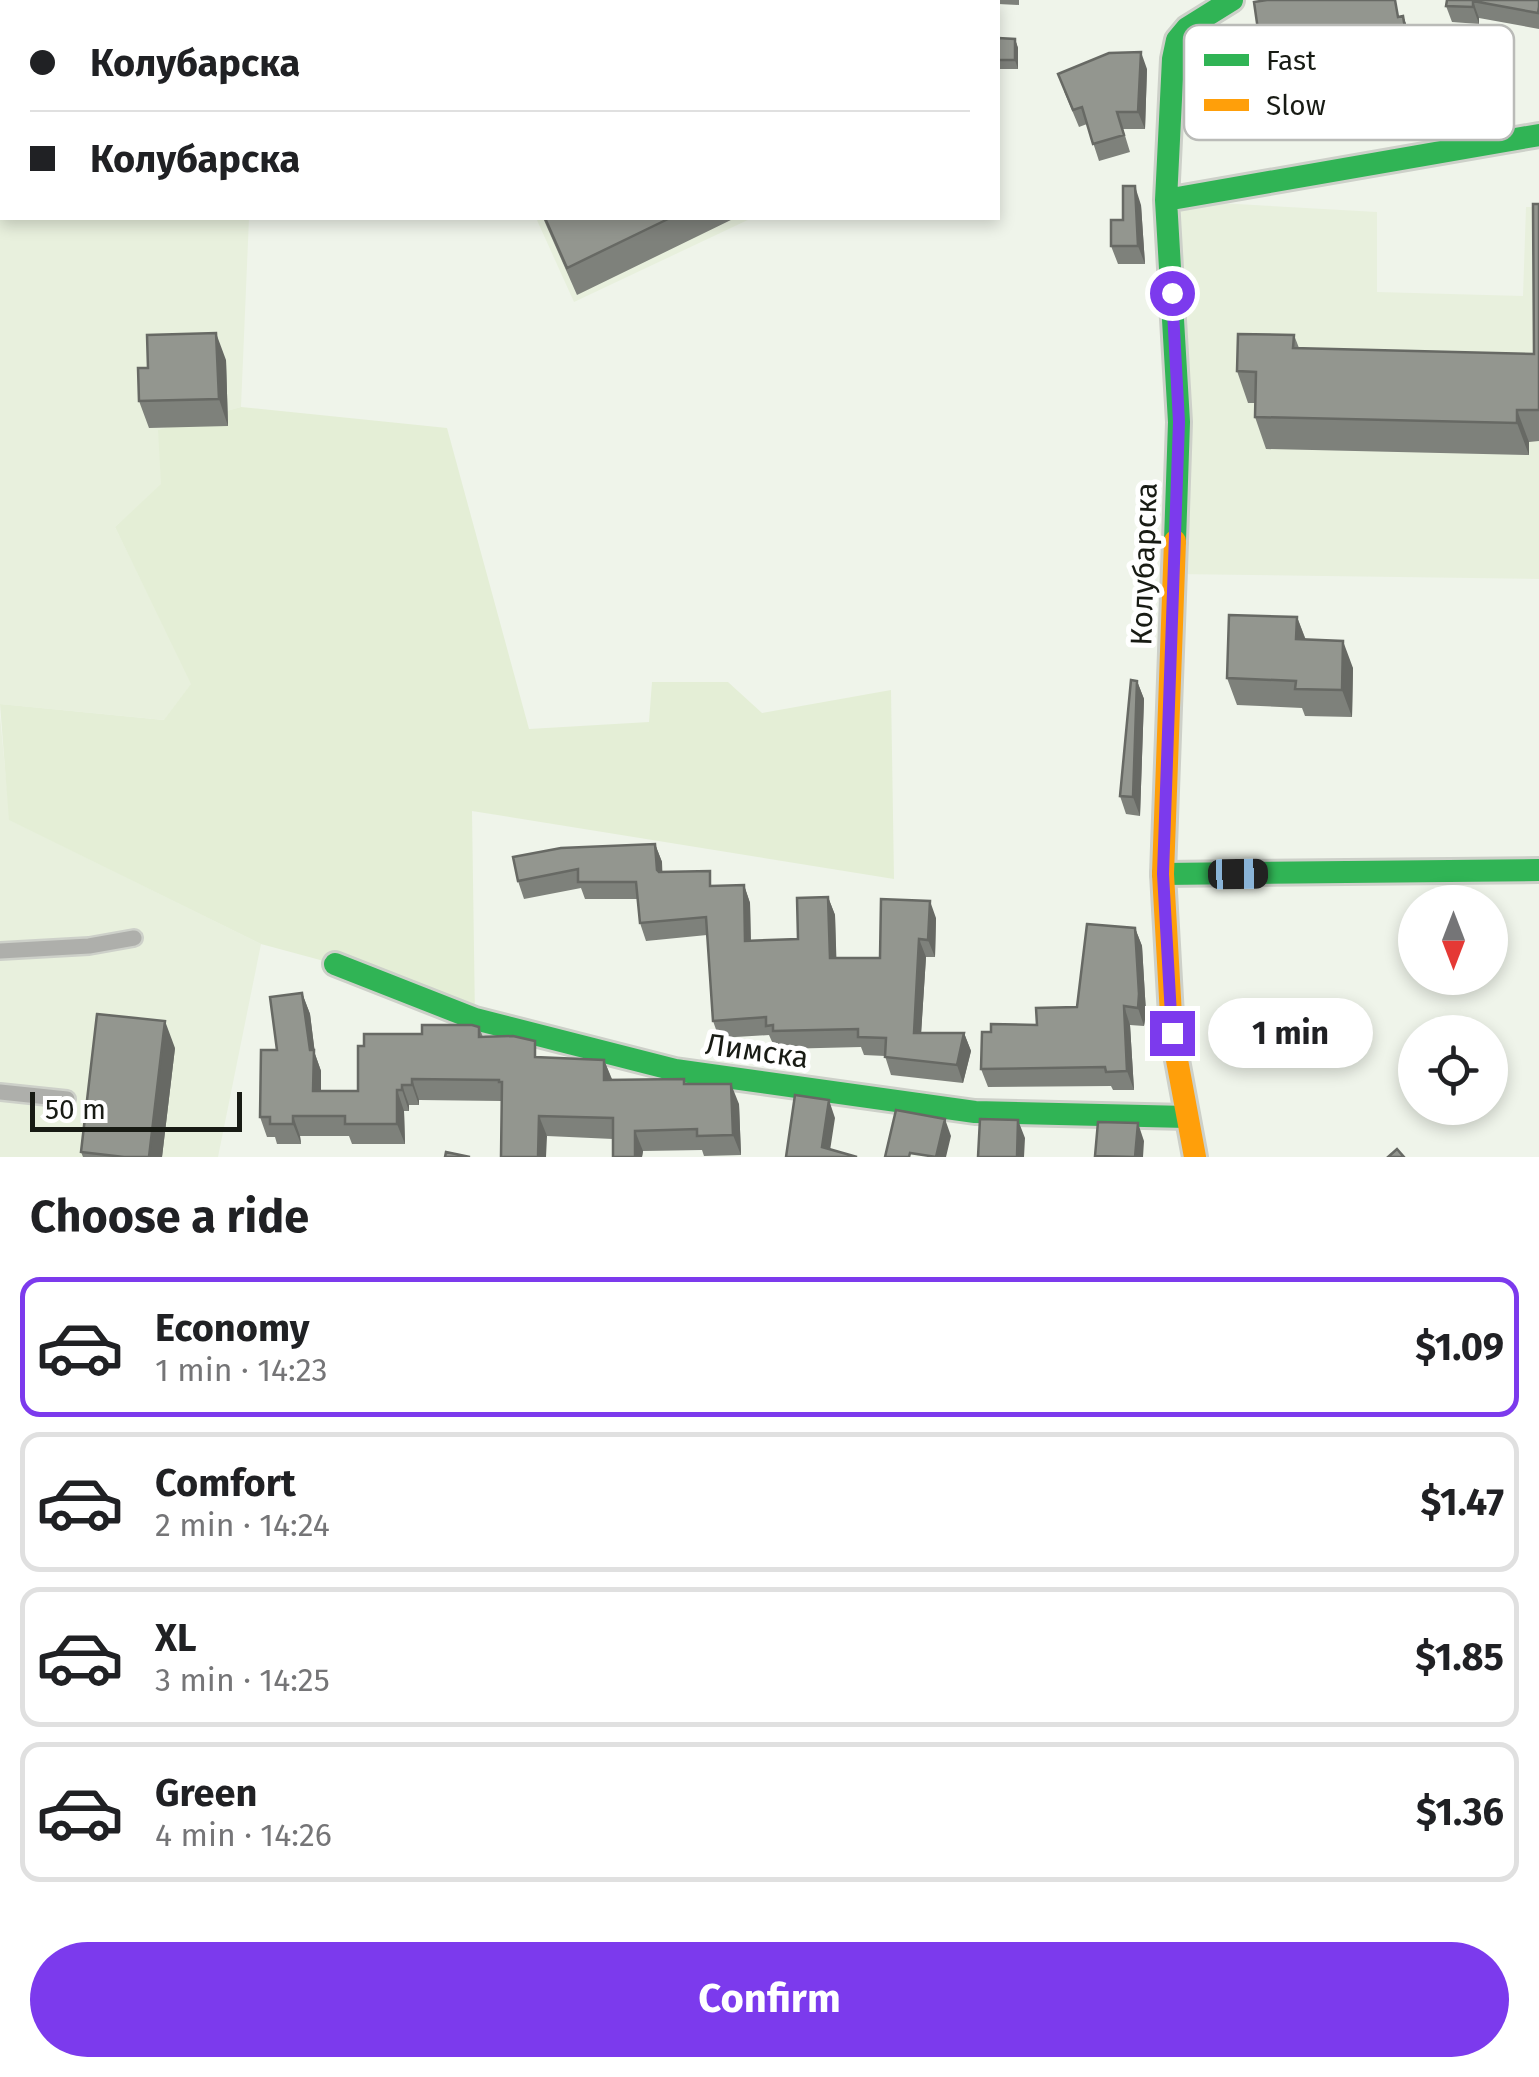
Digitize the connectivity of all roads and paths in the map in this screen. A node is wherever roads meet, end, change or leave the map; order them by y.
1 (1232, 0) edge
2 (1191, 25) edge
3 (1184, 31) edge
4 (1539, 135) edge
5 (1514, 139) edge
6 (1510, 140) edge
7 (1166, 200) junction
8 (1539, 870) edge
9 (1163, 874) junction
10 (134, 938) dead end
11 (0, 950) edge
12 (335, 964) dead end
13 (0, 1092) edge
14 (67, 1099) dead end
15 (1186, 1117) junction
16 (1195, 1157) edge

1 - 2 street, Колубарска
3 - 7 street, Колубарска
4 - 5 street
6 - 7 street
7 - 9 street, Колубарска
8 - 9 street
9 - 15 street, Колубарска
10 - 11 lane
12 - 15 street, Лимска
13 - 14 lane
15 - 16 street, Колубарска

